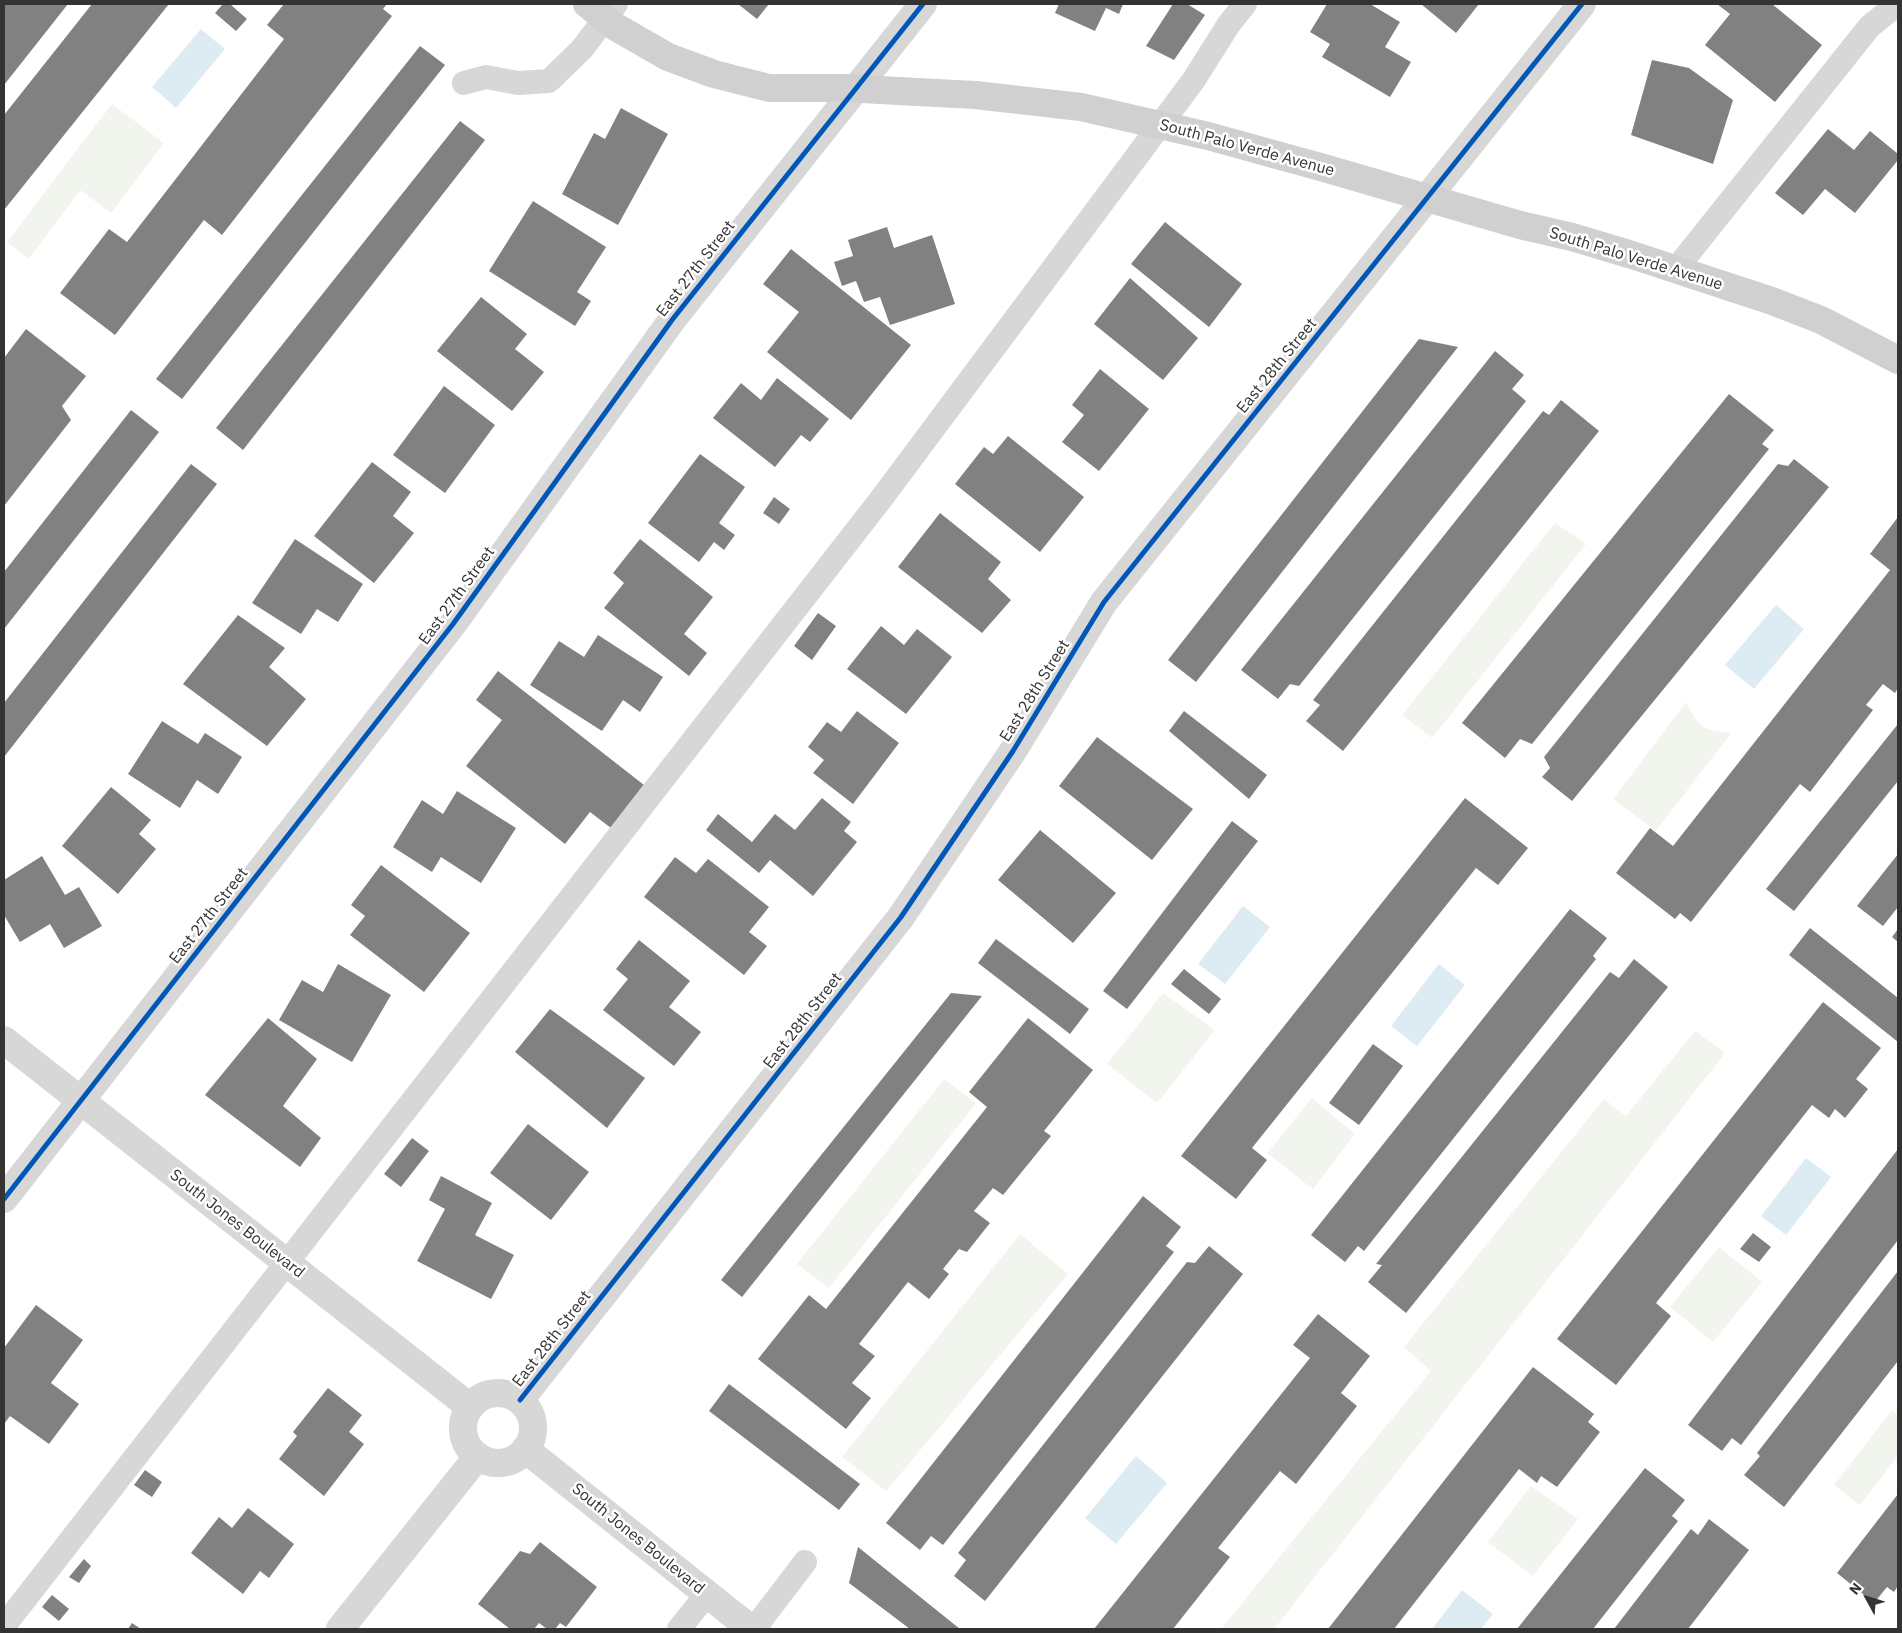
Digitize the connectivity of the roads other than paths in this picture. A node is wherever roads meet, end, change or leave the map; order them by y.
1 (923, 4) edge
2 (1245, 4) edge
3 (1582, 4) edge
4 (1898, 4) edge
5 (603, 9) edge
6 (464, 83) dead end
7 (855, 89) junction
8 (1161, 125) junction
9 (1427, 198) junction
10 (1676, 269) junction
11 (1898, 360) edge
12 (4, 1040) edge
13 (80, 1101) junction
14 (4, 1199) edge
15 (286, 1263) junction
16 (520, 1400) junction
17 (470, 1407) junction
18 (525, 1449) junction
19 (478, 1456) junction
20 (805, 1562) dead end
21 (707, 1594) junction
22 (4, 1626) edge
23 (340, 1629) edge
24 (679, 1629) edge
25 (753, 1629) edge

1 - 7 street, East 27th Street
2 - 8 lane
3 - 9 street, East 28th Street
4 - 10 lane
5 - 6 lane
5 - 7 street, South Palo Verde Avenue
7 - 8 street, South Palo Verde Avenue
7 - 13 street, East 27th Street
8 - 9 street, South Palo Verde Avenue
8 - 15 lane
9 - 10 street, South Palo Verde Avenue
9 - 16 street, East 28th Street
10 - 11 street, South Palo Verde Avenue
12 - 13 street, South Jones Boulevard
13 - 14 street, East 27th Street
13 - 15 street, South Jones Boulevard
15 - 17 street, South Jones Boulevard
15 - 22 lane
16 - 17 street
16 - 18 street
17 - 19 street
18 - 19 street
18 - 21 street, South Jones Boulevard
19 - 23 street
20 - 25 lane
21 - 24 lane
21 - 25 street, South Jones Boulevard

